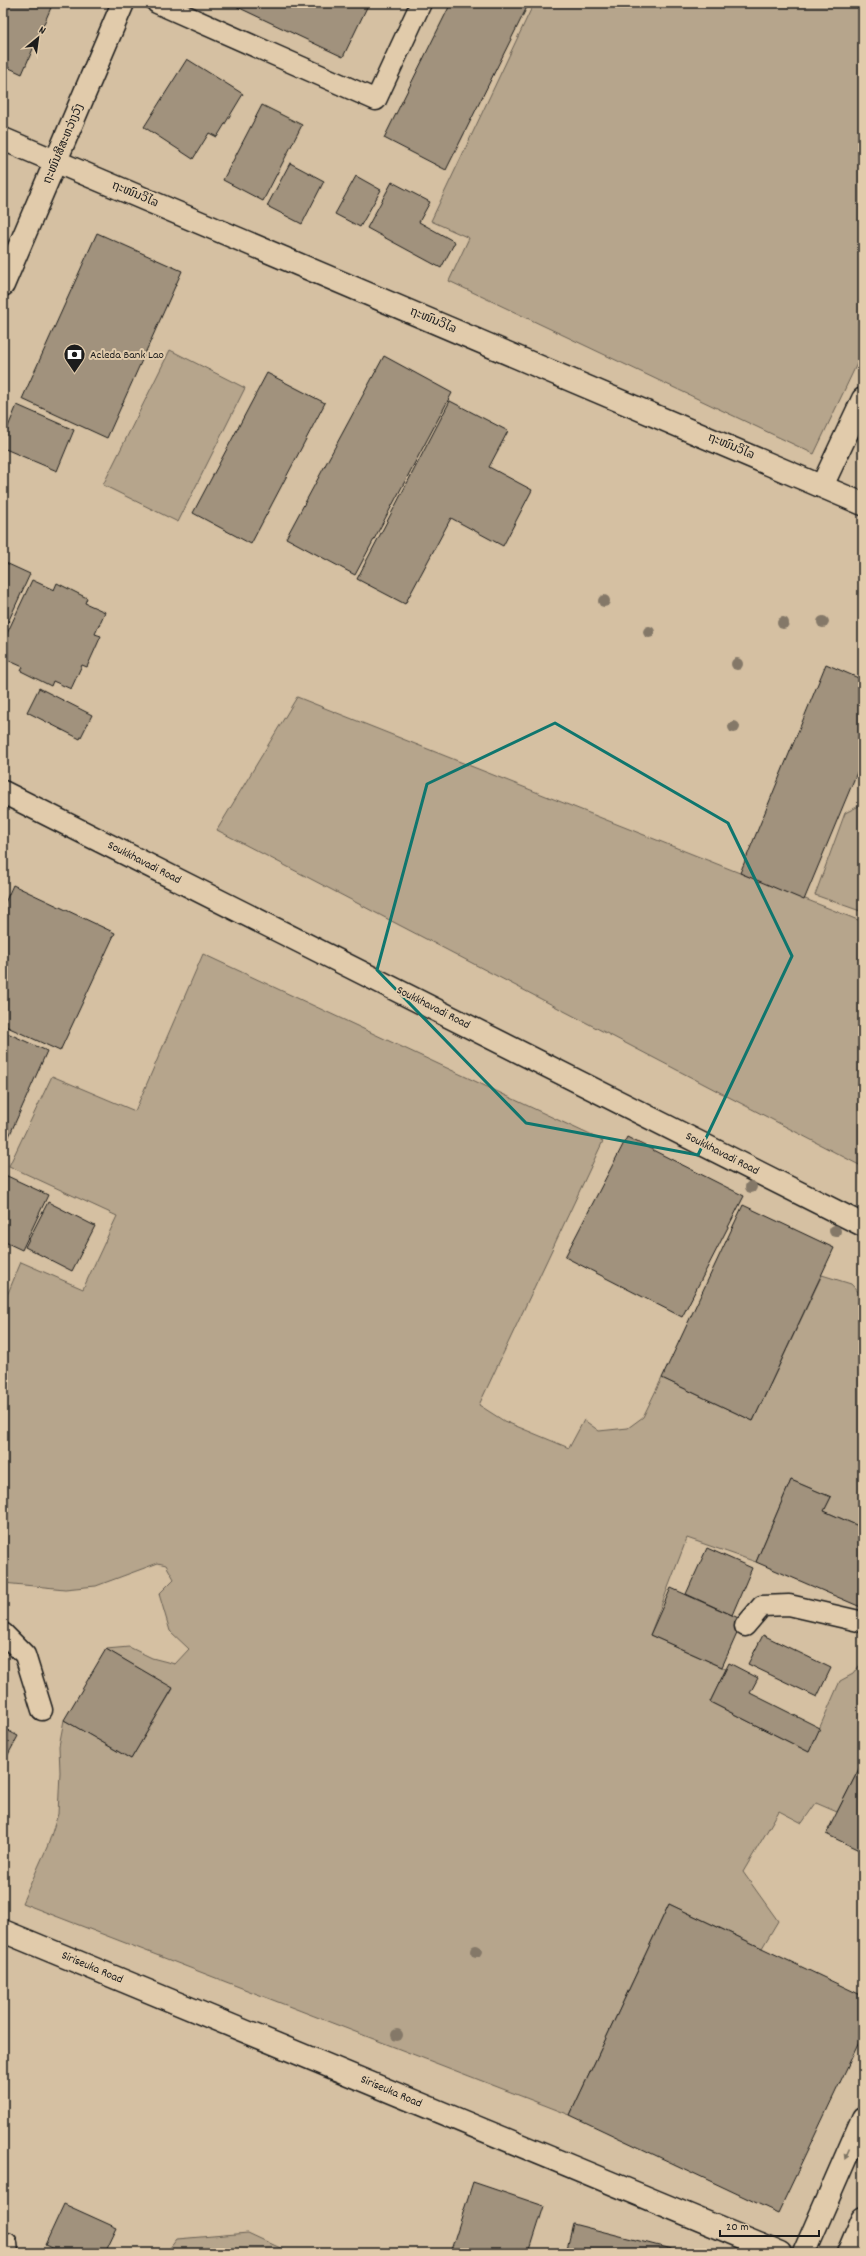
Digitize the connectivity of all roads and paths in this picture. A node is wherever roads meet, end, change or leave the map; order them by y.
1 (123, 3) edge
2 (157, 3) edge
3 (421, 3) edge
4 (3, 138) edge
5 (57, 162) junction
6 (3, 285) edge
7 (863, 399) edge
8 (822, 486) junction
9 (863, 504) edge
10 (3, 792) edge
11 (863, 1225) edge
12 (863, 1622) edge
13 (745, 1626) dead end
14 (3, 1633) edge
15 (42, 1710) dead end
16 (3, 1931) edge
17 (863, 2118) edge
18 (863, 2218) edge
19 (780, 2253) edge
20 (804, 2253) edge
21 (848, 2253) edge

1 - 5 street, ຖະໜົນສີສະຫວ່າງວົງ
2 - 3 lane
4 - 5 street, ຖະໜົນວິໄລ
5 - 6 street, ຖະໜົນສີສະຫວ່າງວົງ
5 - 8 street, ຖະໜົນວິໄລ
7 - 8 street
8 - 9 street, ຖະໜົນວິໄລ
10 - 11 street, Soukkhavadi Road
12 - 13 lane
14 - 15 lane
16 - 19 street, Siriseuka Road
17 -> 20 street
18 - 21 street

